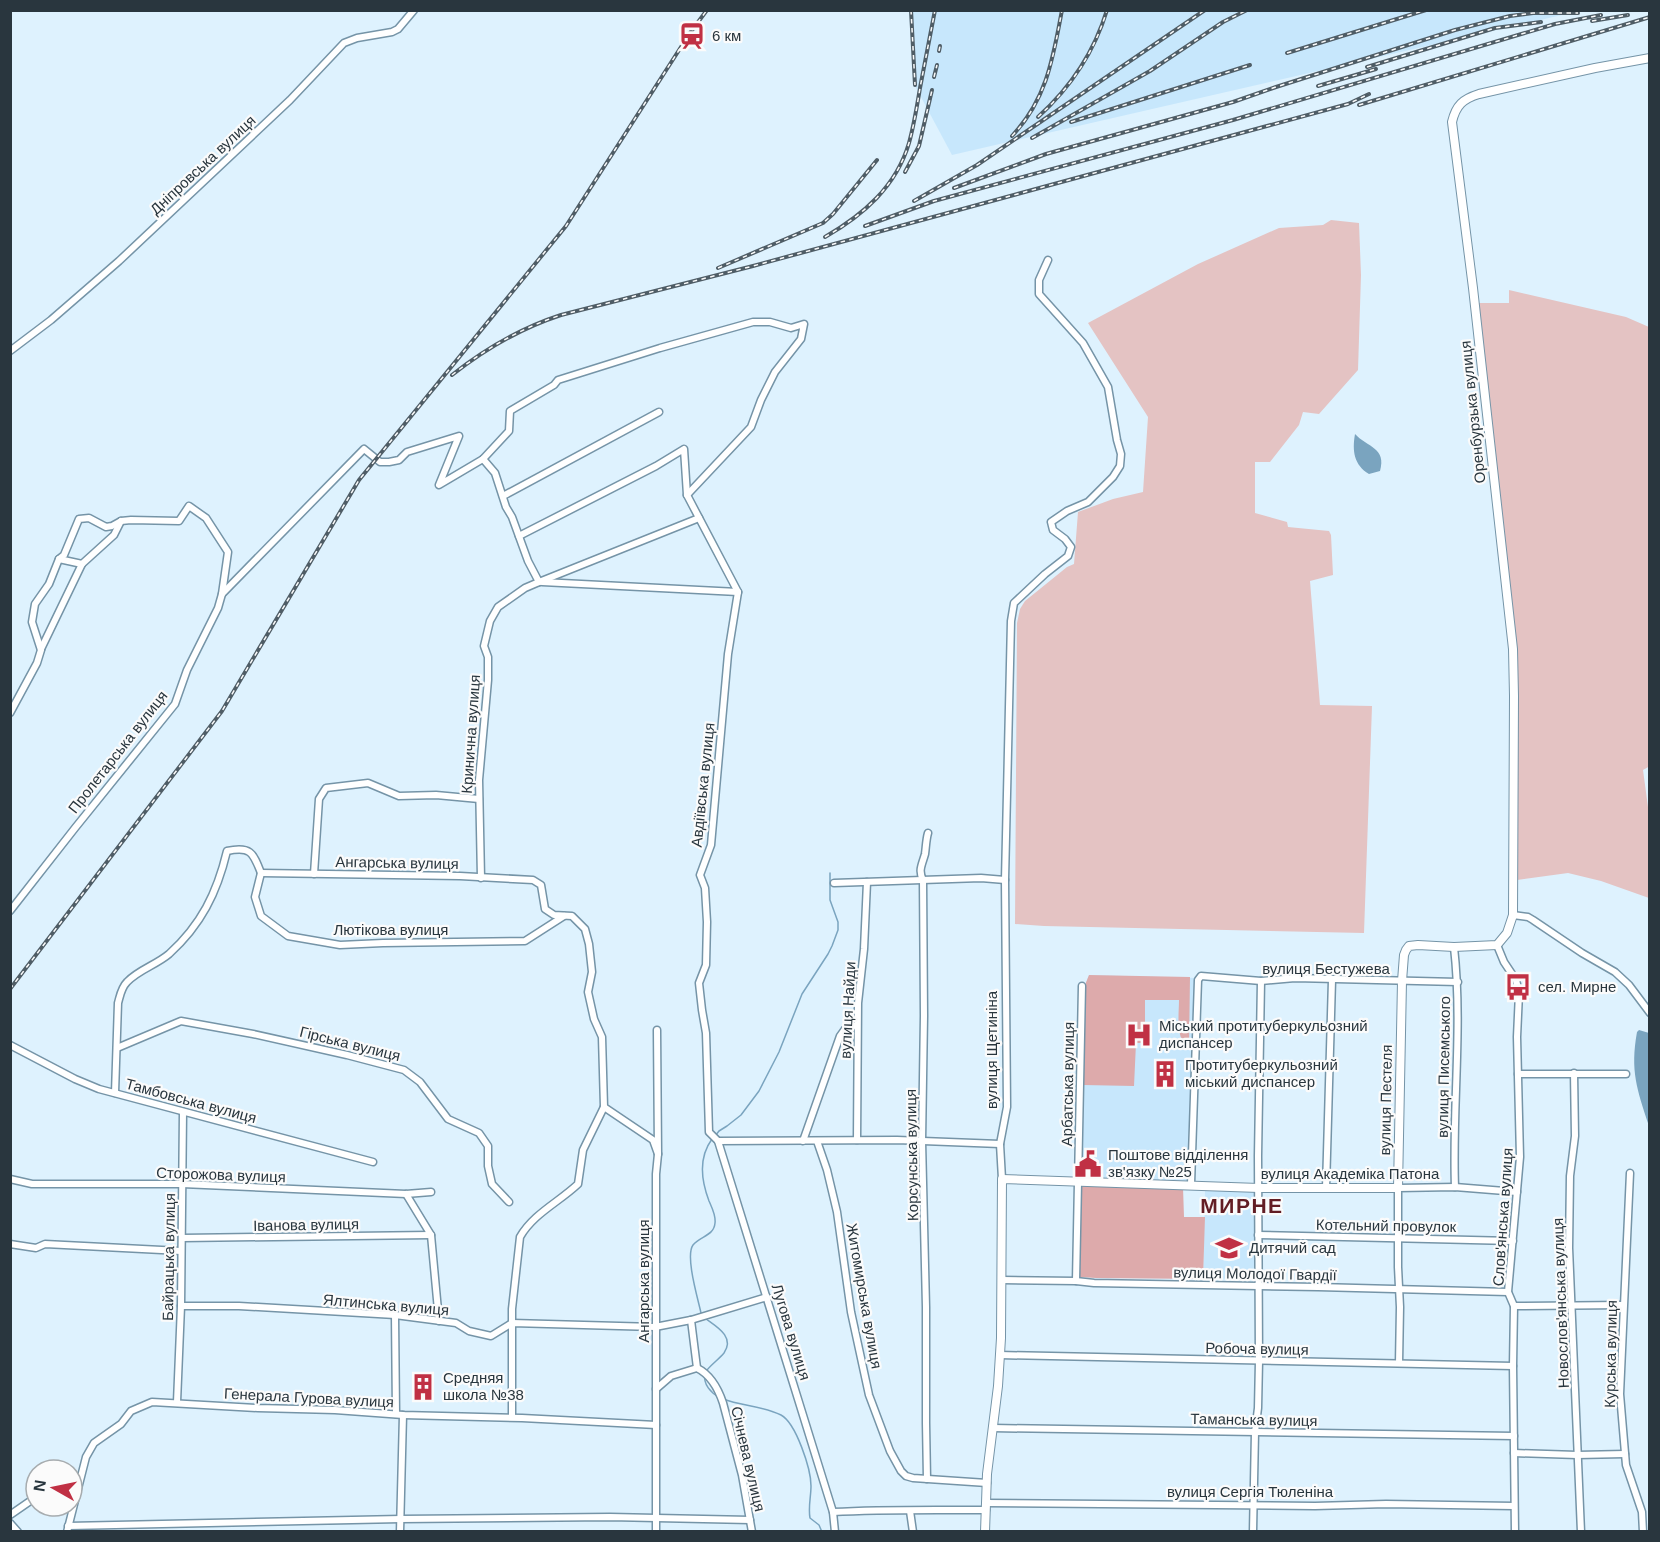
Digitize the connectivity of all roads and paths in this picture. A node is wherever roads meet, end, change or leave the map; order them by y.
1 (414, 10) edge
2 (1650, 58) edge
3 (1048, 260) dead end
4 (10, 351) edge
5 (659, 412) dead end
6 (483, 459) junction
7 (687, 495) junction
8 (503, 496) junction
9 (699, 518) junction
10 (121, 521) junction
11 (519, 536) junction
12 (59, 559) junction
13 (82, 564) junction
14 (539, 582) junction
15 (738, 592) junction
16 (222, 594) junction
17 (41, 650) junction
18 (10, 713) edge
19 (479, 799) junction
20 (928, 833) dead end
21 (261, 873) junction
22 (314, 874) junction
23 (481, 878) junction
24 (922, 880) junction
25 (1005, 880) junction
26 (867, 882) junction
27 (834, 883) dead end
28 (10, 911) edge
29 (1513, 915) junction
30 (565, 916) junction
31 (1497, 945) junction
32 (1454, 947) junction
33 (1332, 980) junction
34 (1261, 981) junction
35 (1402, 981) junction
36 (1458, 981) junction
37 (1082, 986) dead end
38 (1650, 1013) edge
39 (857, 1025) junction
40 (657, 1030) dead end
41 (10, 1045) edge
42 (117, 1048) junction
43 (1574, 1073) junction
44 (1518, 1074) junction
45 (1626, 1074) dead end
46 (115, 1093) junction
47 (604, 1107) junction
48 (183, 1112) junction
49 (857, 1140) junction
50 (717, 1141) junction
51 (803, 1141) junction
52 (817, 1141) junction
53 (922, 1141) junction
54 (1000, 1144) junction
55 (658, 1154) junction
56 (373, 1162) dead end
57 (1630, 1173) dead end
58 (10, 1179) edge
59 (1002, 1179) junction
60 (1078, 1182) junction
61 (1191, 1184) junction
62 (182, 1185) junction
63 (1455, 1187) junction
64 (1259, 1188) junction
65 (1326, 1188) junction
66 (1398, 1188) junction
67 (431, 1192) dead end
68 (1517, 1192) junction
69 (406, 1194) junction
70 (509, 1202) dead end
71 (431, 1235) junction
72 (1258, 1235) junction
73 (182, 1238) junction
74 (1397, 1239) junction
75 (1513, 1241) junction
76 (10, 1244) edge
77 (182, 1251) junction
78 (1002, 1280) junction
79 (1076, 1281) junction
80 (1260, 1285) junction
81 (1399, 1290) junction
82 (1508, 1292) junction
83 (767, 1297) junction
84 (1573, 1305) junction
85 (1623, 1305) junction
86 (181, 1306) junction
87 (1514, 1306) junction
88 (395, 1315) junction
89 (439, 1320) junction
90 (691, 1320) junction
91 (512, 1323) junction
92 (655, 1327) junction
93 (1000, 1355) junction
94 (1259, 1361) junction
95 (1399, 1363) junction
96 (1513, 1366) junction
97 (699, 1369) junction
98 (656, 1389) junction
99 (177, 1402) junction
100 (399, 1415) junction
101 (512, 1417) junction
102 (656, 1425) junction
103 (993, 1428) junction
104 (1255, 1432) junction
105 (1514, 1436) junction
106 (1514, 1453) junction
107 (1624, 1454) junction
108 (1577, 1455) junction
109 (84, 1464) edge
110 (927, 1479) junction
111 (987, 1483) junction
112 (24, 1505) edge
113 (1252, 1505) junction
114 (1514, 1506) junction
115 (986, 1507) junction
116 (910, 1511) junction
117 (833, 1512) junction
118 (10, 1515) edge
119 (656, 1519) junction
120 (401, 1520) junction
121 (750, 1520) junction
122 (10, 1523) edge
123 (67, 1529) edge
124 (18, 1532) edge
125 (400, 1532) edge
126 (656, 1532) edge
127 (752, 1532) edge
128 (836, 1532) edge
129 (913, 1532) edge
130 (985, 1532) edge
131 (1253, 1532) edge
132 (1515, 1532) edge
133 (1581, 1532) edge
134 (1643, 1532) edge

1 - 4 street, Дніпровська вулиця
2 - 29 street, Оренбурзька вулиця
3 - 25 street, вулиця Щетиніна
5 - 8 street
6 - 7 street
6 - 8 street
6 - 16 street
7 - 9 street
7 - 11 street
8 - 11 street
9 - 14 street, Кринична вулиця
9 - 15 street
10 - 12 street
10 - 13 street
10 - 16 street, Пролетарська вулиця
11 - 14 street
12 - 13 street
12 - 17 street
13 - 17 street
14 - 15 street
14 - 19 street, Кринична вулиця
15 - 50 street, Авдіївська вулиця
16 - 28 street, Пролетарська вулиця
17 - 18 street
19 - 22 street
19 - 23 street, Кринична вулиця
20 - 24 street, Корсунська вулиця
21 - 22 street, Ангарська вулиця
21 - 30 street, Лютікова вулиця
21 - 42 street
22 - 23 street, Ангарська вулиця
23 - 30 street, Ангарська вулиця
24 - 25 street
24 - 26 street
24 - 53 street, Корсунська вулиця
25 - 54 street, вулиця Щетиніна
26 - 27 street
26 - 39 street, вулиця Найди
29 - 31 street
29 - 38 street
30 - 47 street
31 - 32 street
31 - 44 street, Слов'янська вулиця
32 - 35 street, вулиця Пестеля
32 - 36 street, вулиця Писемського
33 - 34 street, вулиця Бестужева
33 - 35 street, вулиця Бестужева
33 - 65 street
34 - 61 street, вулиця Бестужева
34 - 64 street
35 - 36 street, вулиця Бестужева
35 - 66 street, вулиця Пестеля
36 - 63 street, вулиця Писемського
37 - 60 street, Арбатська вулиця
39 - 49 street, вулиця Найди
39 - 51 street
40 - 55 street, Ангарська вулиця
41 - 46 street, Тамбовська вулиця
42 - 46 street
42 - 70 street, Гірська вулиця
43 - 44 street
43 - 45 street
43 - 84 street, Новослов'янська вулиця
44 - 68 street, Слов'янська вулиця
46 - 48 street, Тамбовська вулиця
47 - 55 street
47 - 91 street
48 - 56 street, Тамбовська вулиця
48 - 62 street, Байрацька вулиця
49 - 52 street
49 - 53 street
50 - 51 street
50 - 83 street, Лугова вулиця
51 - 52 street
52 - 110 street, Житомирська вулиця
53 - 54 street
53 - 110 street, Корсунська вулиця
54 - 59 street, вулиця Щетиніна
55 - 92 street, Ангарська вулиця
57 - 85 street, Курська вулиця
58 - 62 street, Сторожова вулиця
59 - 60 street, вулиця Академіка Патона
59 - 78 street, вулиця Щетиніна
60 - 61 street, вулиця Академіка Патона
60 - 79 street, Арбатська вулиця
61 - 64 street, вулиця Академіка Патона
62 - 69 street, Сторожова вулиця
62 - 73 street, Байрацька вулиця
63 - 66 street, вулиця Академіка Патона
63 - 68 street, вулиця Академіка Патона
64 - 65 street, вулиця Академіка Патона
64 - 72 street
65 - 66 street, вулиця Академіка Патона
66 - 74 street, вулиця Пестеля
67 - 69 street, Сторожова вулиця
68 - 75 street, Слов'янська вулиця
69 - 71 street
71 - 73 street, Іванова вулиця
71 - 89 street
72 - 74 street, Котельний провулок
72 - 80 street
73 - 77 street, Байрацька вулиця
74 - 75 street, Котельний провулок
74 - 81 street, вулиця Пестеля
75 - 82 street, Слов'янська вулиця
76 - 77 street
77 - 86 street, Байрацька вулиця
78 - 79 street, вулиця Молодої Гвардії
78 - 93 street, вулиця Щетиніна
79 - 80 street, вулиця Молодої Гвардії
80 - 81 street, вулиця Молодої Гвардії
80 - 94 street
81 - 82 street, вулиця Молодої Гвардії
81 - 95 street, вулиця Пестеля
82 - 87 street, Слов'янська вулиця
83 - 90 street, Ялтинська вулиця
83 - 117 street, Лугова вулиця
84 - 85 street
84 - 87 street
84 - 108 street, Новослов'янська вулиця
85 - 107 street, Курська вулиця
86 - 88 street, Ялтинська вулиця
86 - 99 street, Байрацька вулиця
87 - 96 street, Слов'янська вулиця
88 - 89 street, Ялтинська вулиця
88 - 100 street
89 - 91 street, Ялтинська вулиця
90 - 92 street, Ялтинська вулиця
90 - 97 street
91 - 92 street, Ялтинська вулиця
91 - 101 street
92 - 98 street, Ангарська вулиця
93 - 94 street, Робоча вулиця
93 - 103 street, вулиця Щетиніна
94 - 95 street, Робоча вулиця
94 - 104 street
95 - 96 street, Робоча вулиця
96 - 105 street, Слов'янська вулиця
97 - 98 street
97 - 121 street, Січнева вулиця
98 - 102 street, Ангарська вулиця
99 - 100 street, Генерала Гурова вулиця
99 - 109 street, Генерала Гурова вулиця
100 - 101 street, Генерала Гурова вулиця
100 - 120 street
101 - 102 street, Генерала Гурова вулиця
102 - 119 street, Ангарська вулиця
103 - 104 street, Таманська вулиця
103 - 111 street, вулиця Щетиніна
104 - 105 street, Таманська вулиця
104 - 113 street
105 - 106 street, Слов'янська вулиця
106 - 108 street
106 - 114 street, Слов'янська вулиця
107 - 108 street
107 - 134 street, Курська вулиця
108 - 133 street, Новослов'янська вулиця
110 - 111 street, Житомирська вулиця
111 - 115 street, вулиця Щетиніна
112 - 118 street
113 - 114 street, вулиця Сергія Тюленіна
113 - 115 street, вулиця Сергія Тюленіна
113 - 131 street
114 - 132 street, Слов'янська вулиця
115 - 116 street, вулиця Сергія Тюленіна
115 - 130 street, вулиця Щетиніна
116 - 117 street, вулиця Сергія Тюленіна
116 - 129 street
117 - 128 street, Лугова вулиця
119 - 120 street
119 - 121 street
119 - 126 street, Ангарська вулиця
120 - 123 street
120 - 125 street
121 - 127 street, Січнева вулиця
122 - 124 street

